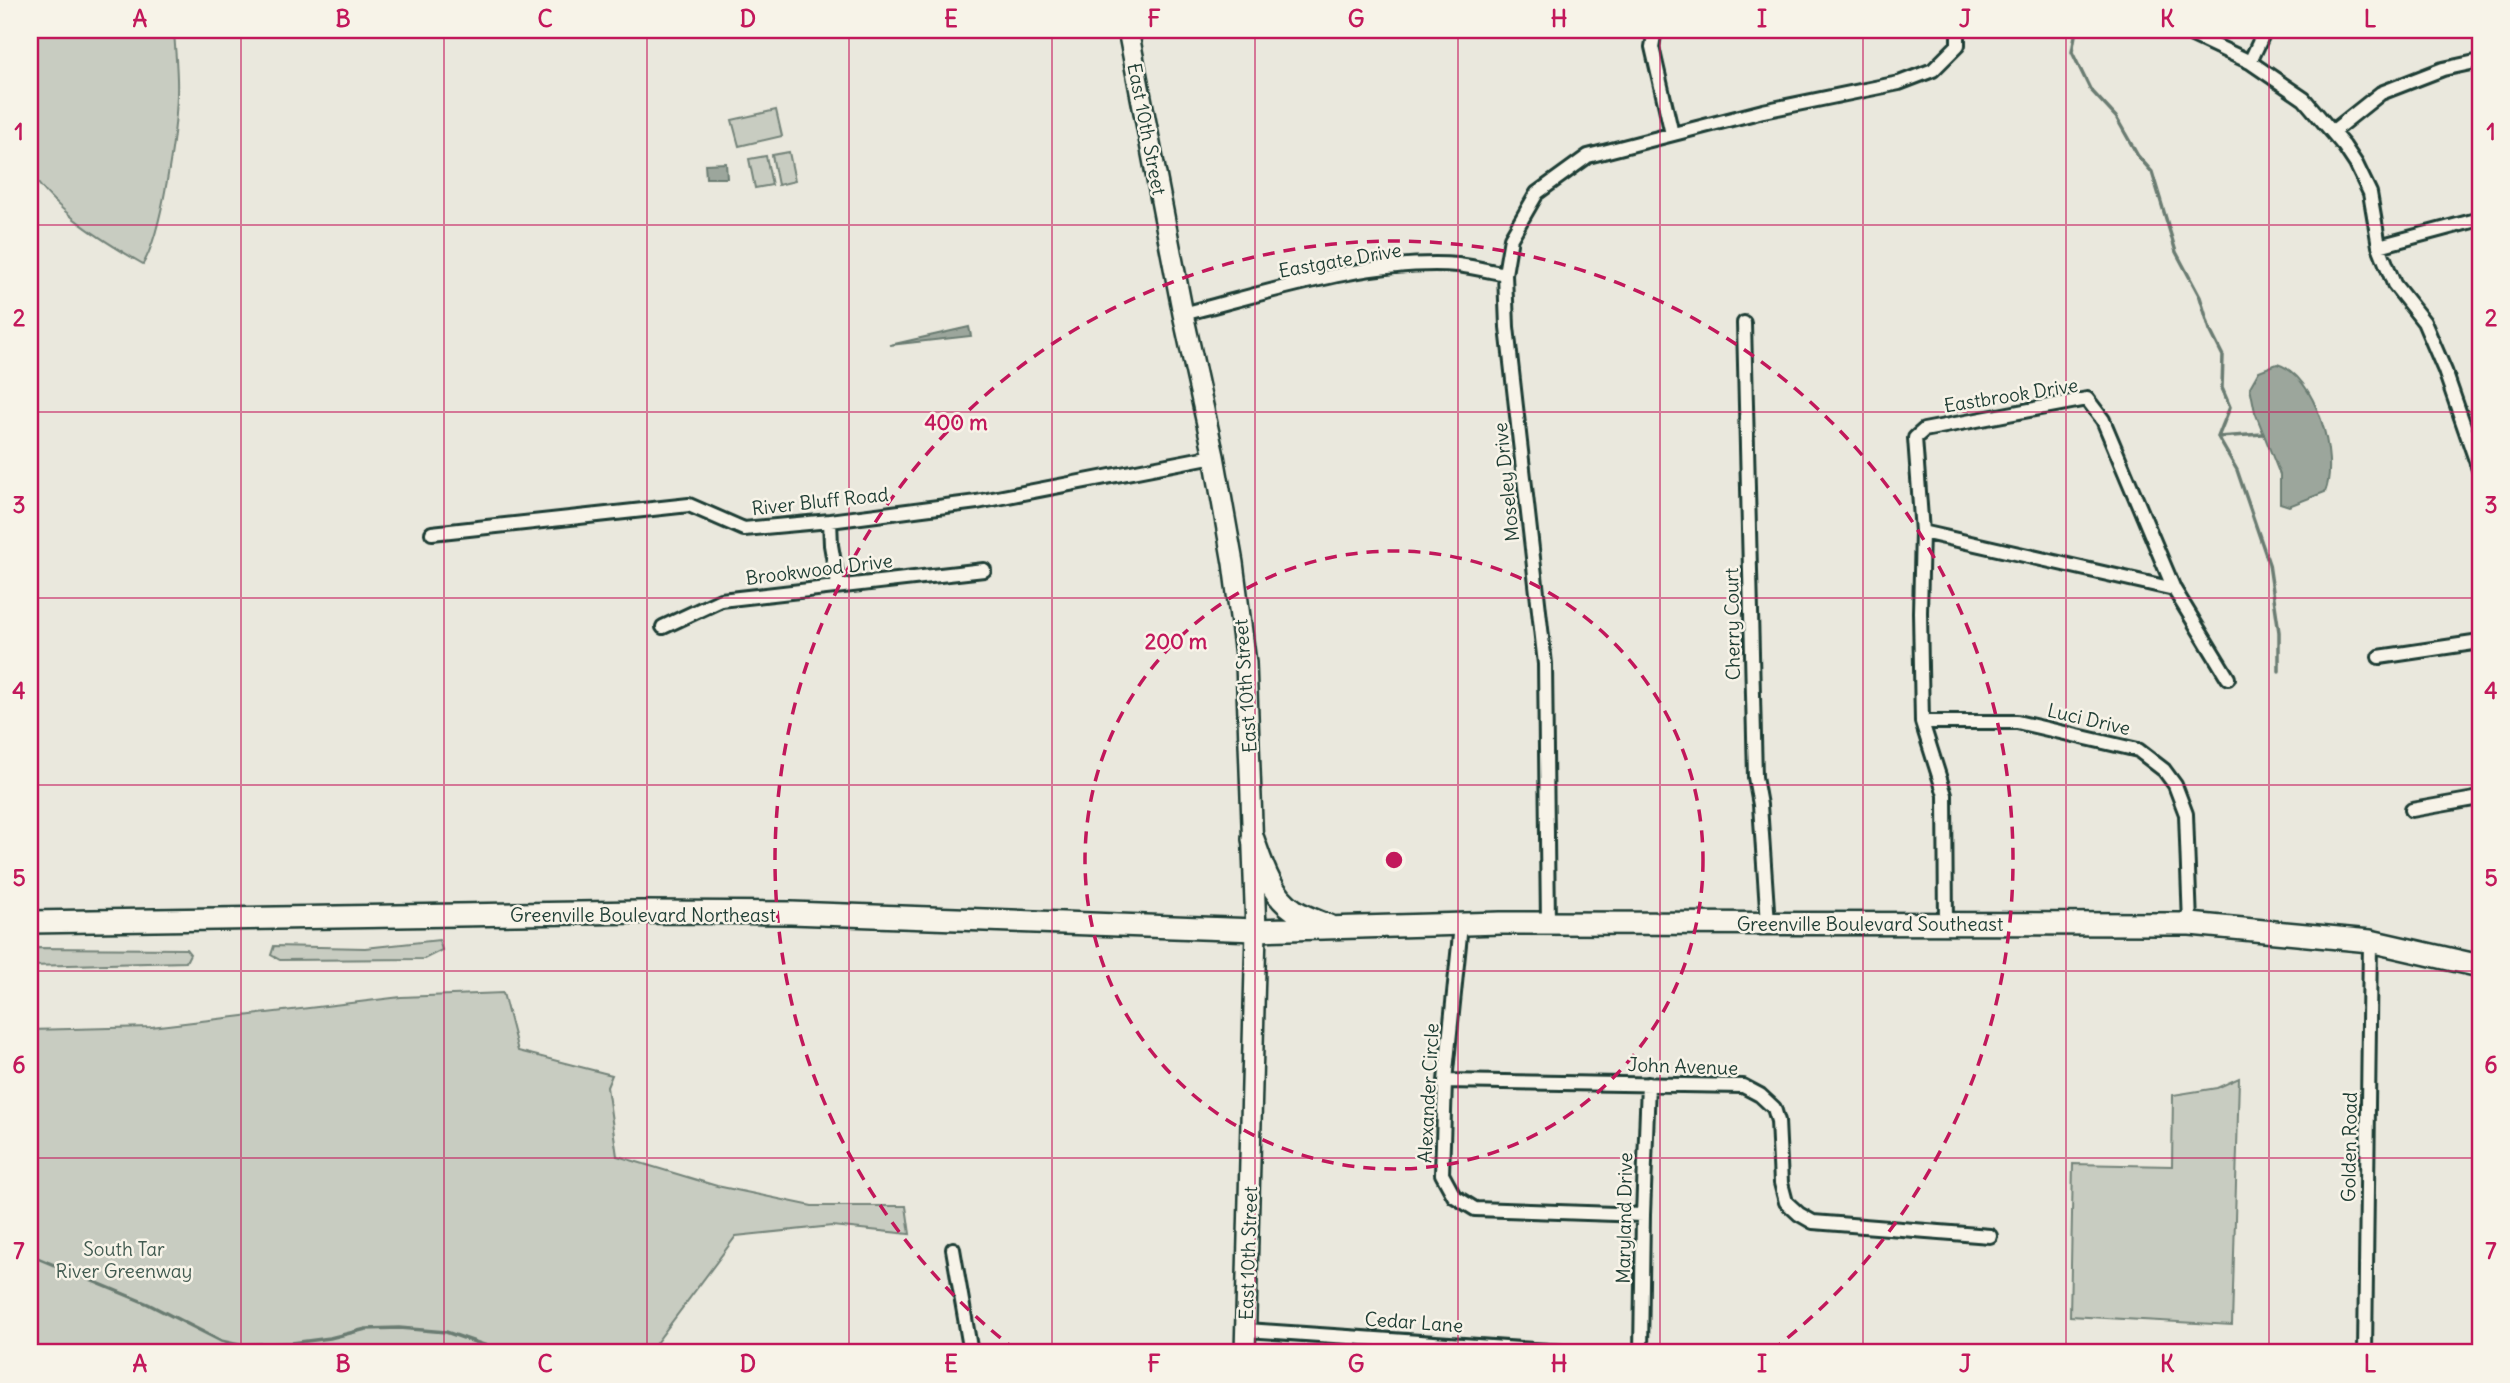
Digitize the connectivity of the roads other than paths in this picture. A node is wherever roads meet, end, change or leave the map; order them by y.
1 (1128, 30) edge
2 (1655, 30) edge
3 (1958, 30) edge
4 (2182, 30) edge
5 (2266, 30) edge
6 (2480, 61) edge
7 (2250, 62) junction
8 (2332, 132) junction
9 (1672, 134) junction
10 (2480, 219) edge
11 (2379, 246) junction
12 (1506, 274) junction
13 (1183, 314) junction
14 (1744, 323) dead end
15 (1214, 456) junction
16 (2480, 472) edge
17 (830, 521) junction
18 (1922, 531) junction
19 (432, 533) dead end
20 (984, 570) dead end
21 (838, 585) junction
22 (2174, 589) junction
23 (663, 627) dead end
24 (2480, 642) edge
25 (2379, 657) dead end
26 (2228, 678) dead end
27 (1922, 722) junction
28 (2480, 798) edge
29 (2412, 810) dead end
30 (1253, 839) junction
31 (30, 922) edge
32 (1548, 923) junction
33 (1768, 924) junction
34 (1946, 924) junction
35 (2189, 924) junction
36 (1461, 925) junction
37 (1334, 928) junction
38 (1256, 930) junction
39 (2370, 941) junction
40 (2480, 966) edge
41 (1446, 1081) junction
42 (1648, 1084) junction
43 (1643, 1215) junction
44 (1990, 1236) dead end
45 (953, 1249) dead end
46 (1246, 1330) junction
47 (1546, 1352) edge
48 (971, 1353) edge
49 (1245, 1353) edge
50 (1579, 1353) edge
51 (1641, 1353) edge
52 (2365, 1353) edge

1 - 13 main road, East 10th Street
2 - 9 street
3 - 9 street, Moseley Drive
4 - 7 street
5 - 7 street
6 - 8 street
7 - 8 street
8 - 11 street
9 - 12 street, Moseley Drive
10 - 11 street
11 - 16 street
12 - 13 street, Eastgate Drive
12 - 32 street, Moseley Drive
13 - 15 main road, East 10th Street
14 - 33 street, Cherry Court
15 - 17 street, River Bluff Road
15 - 30 main road, East 10th Street
17 - 19 street, River Bluff Road
17 - 21 street
18 - 22 street
18 - 22 street, Eastbrook Drive
18 - 27 street, Eastbrook Drive
20 - 21 street, Brookwood Drive
21 - 23 street, Brookwood Drive
22 - 26 street, Eastbrook Drive
24 - 25 street
27 - 34 street, Eastbrook Drive
27 - 35 street, Luci Drive
28 - 29 street
30 - 37 highway
30 - 38 main road, East 10th Street
31 - 38 highway, Greenville Boulevard Northeast
32 - 33 highway, Greenville Boulevard Southeast
32 - 36 highway, Greenville Boulevard Southeast
33 - 34 highway, Greenville Boulevard Southeast
34 - 35 highway, Greenville Boulevard Southeast
35 - 39 highway, Greenville Boulevard Southeast
36 - 37 highway, Greenville Boulevard Southeast
36 - 41 street, Alexander Circle
37 - 38 highway, Greenville Boulevard Southeast
38 - 46 main road, East 10th Street
39 - 40 highway, Greenville Boulevard Southeast
39 - 52 street, Golden Road
41 - 42 street, John Avenue
41 - 43 street, Alexander Circle
42 - 43 street, Maryland Drive
42 - 44 street, John Avenue
43 - 51 street, Maryland Drive
45 - 48 street
46 - 47 street, Cedar Lane
46 - 49 main road, East 10th Street
47 - 50 street, Cedar Lane

